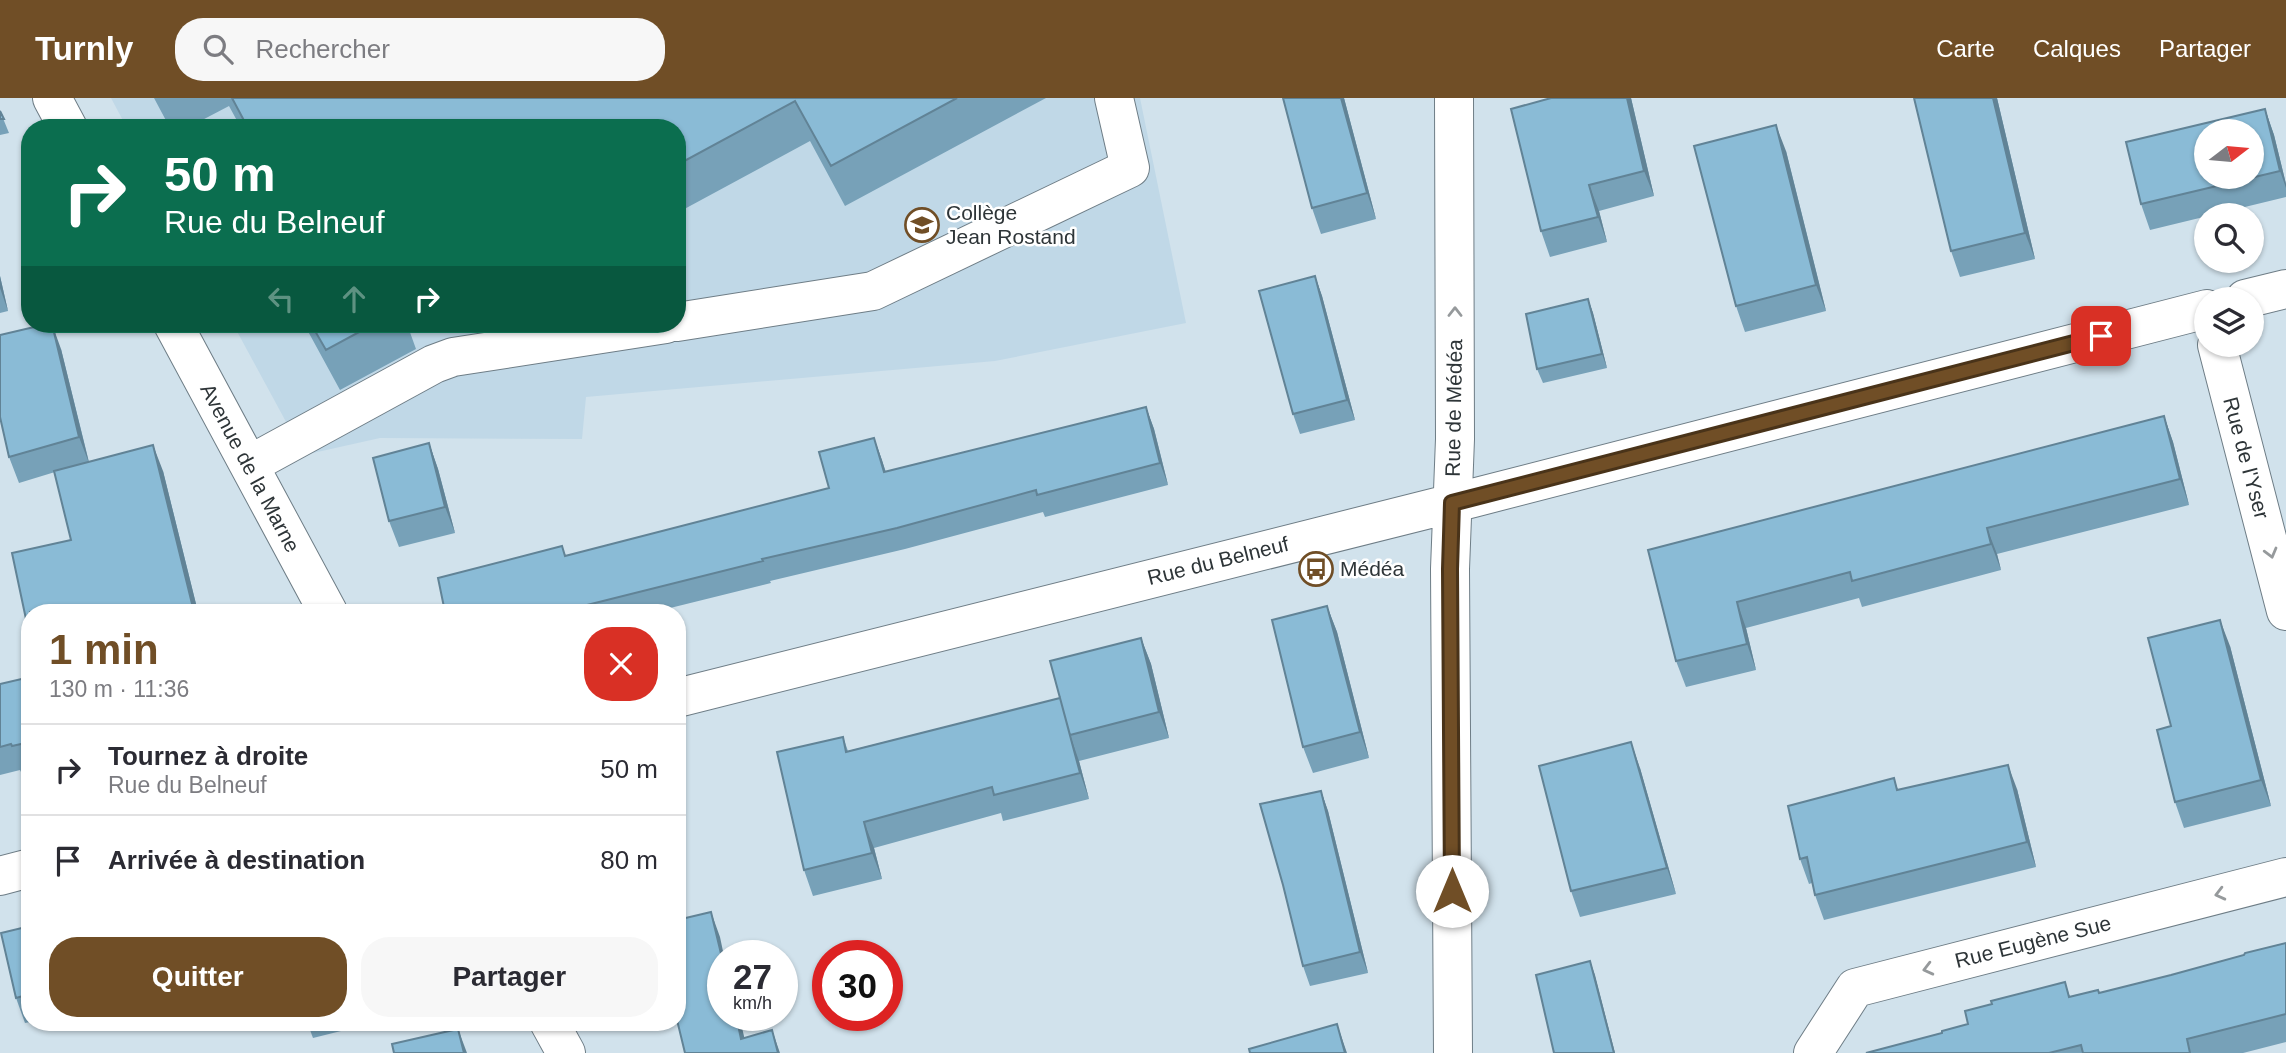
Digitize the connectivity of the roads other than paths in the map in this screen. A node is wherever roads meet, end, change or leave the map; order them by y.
1 (52, 98) edge
2 (1114, 98) edge
3 (1454, 98) edge
4 (63, 119) edge
5 (2286, 289) edge
6 (2264, 294) edge
7 (2194, 312) edge
8 (686, 321) edge
9 (178, 333) edge
10 (608, 333) edge
11 (2220, 357) edge
12 (249, 465) junction
13 (1452, 503) junction
14 (324, 604) edge
15 (2286, 611) edge
16 (686, 696) edge
17 (21, 870) edge
18 (0, 876) edge
19 (2286, 877) edge
20 (554, 1031) edge
21 (566, 1053) edge
22 (1453, 1053) edge
23 (1814, 1053) edge

1 - 4 street
2 - 8 street
13 -> 3 street, Rue de Médéa
5 - 6 street
7 - 13 street, Rue du Belneuf
9 - 12 street, Avenue de la Marne
10 - 12 street
11 -> 15 street, Rue de l'Yser
12 - 14 street, Avenue de la Marne
13 - 16 street, Rue du Belneuf
13 - 22 street, Rue de Médéa
17 - 18 street
19 -> 23 street, Rue Eugène Sue
20 - 21 street

